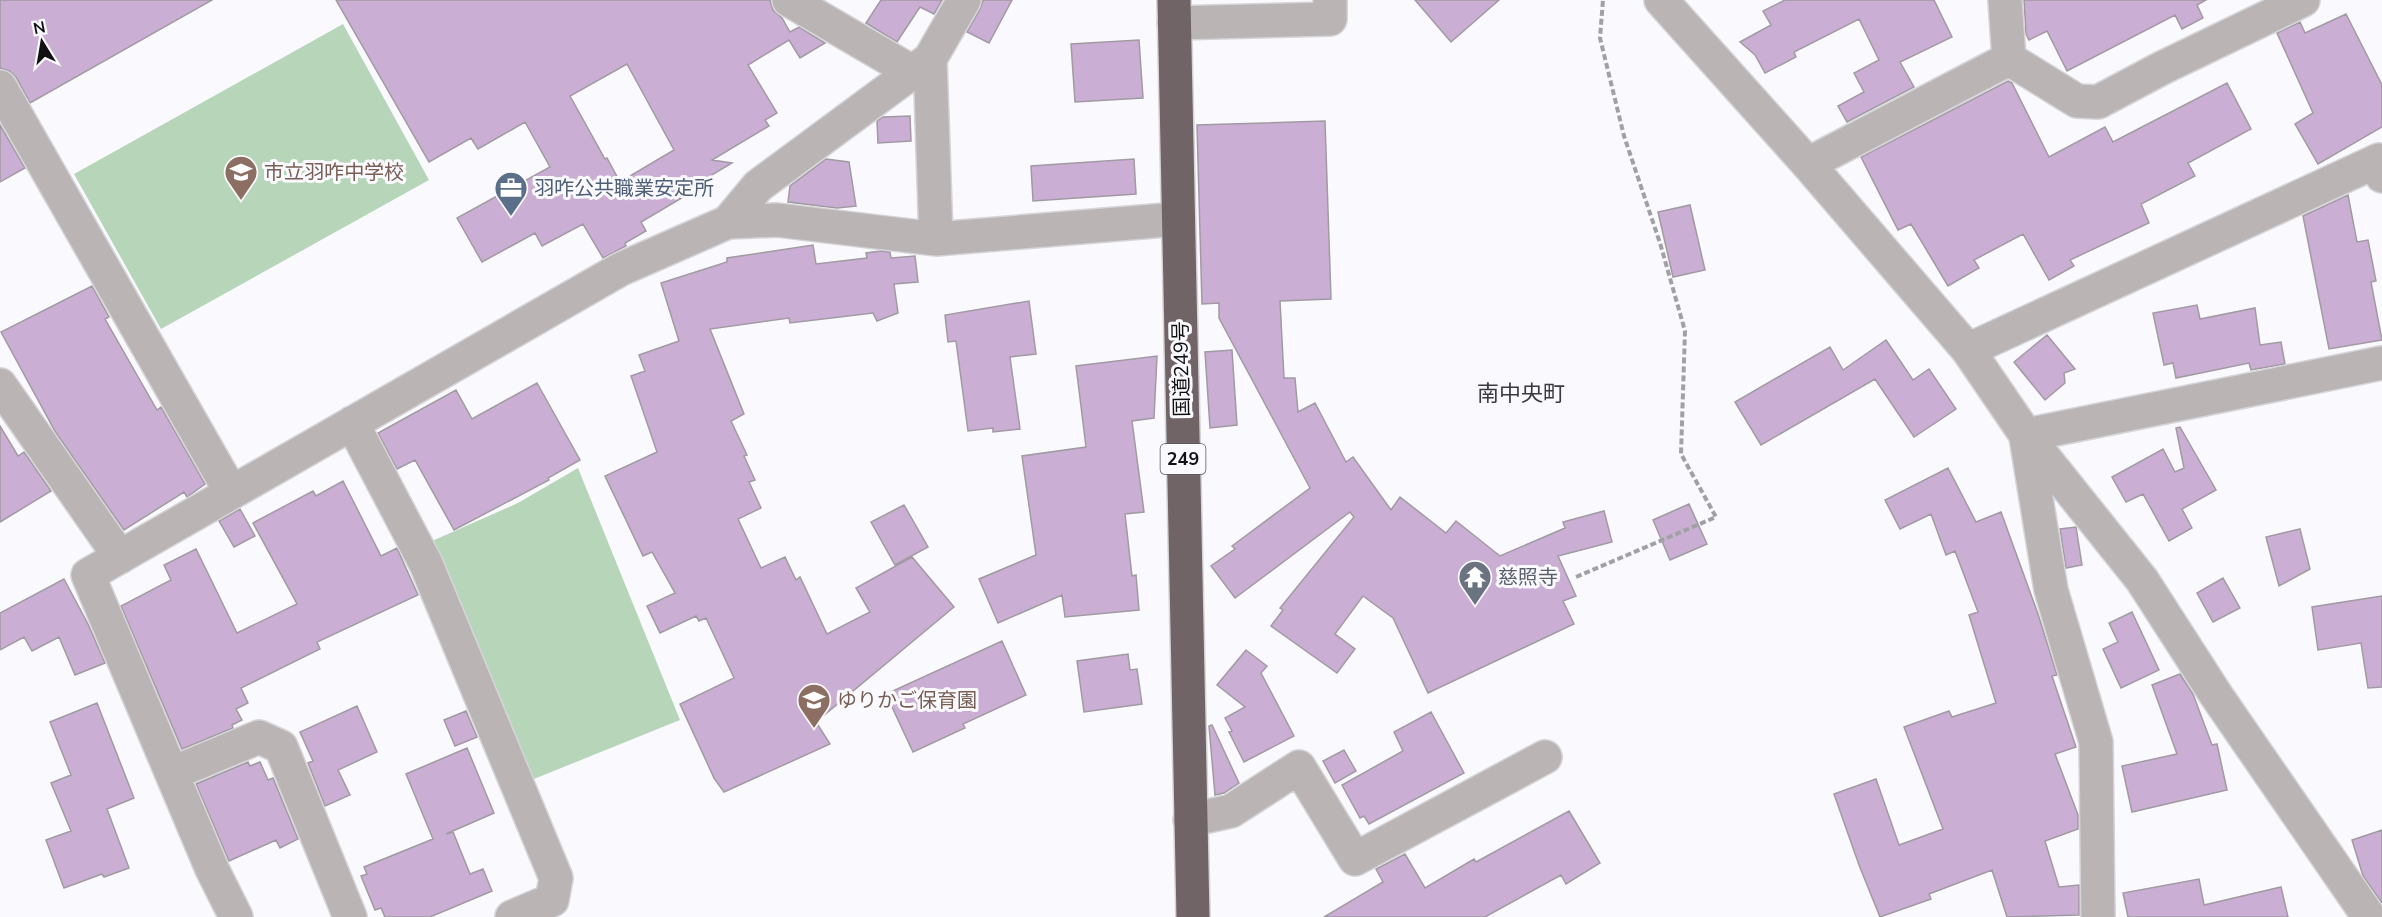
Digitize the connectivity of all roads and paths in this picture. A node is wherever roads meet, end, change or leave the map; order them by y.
1 (789, 0) edge
2 (964, 0) edge
3 (1330, 0) edge
4 (1603, 0) edge
5 (1661, 0) edge
6 (2005, 0) edge
7 (2303, 0) edge
8 (1174, 12) edge
9 (2009, 59) junction
10 (922, 66) junction
11 (0, 88) edge
12 (1808, 164) junction
13 (2382, 176) edge
14 (1178, 219) junction
15 (728, 222) junction
16 (936, 239) junction
17 (1968, 350) junction
18 (2382, 363) edge
19 (0, 385) edge
20 (352, 423) junction
21 (2026, 435) junction
22 (231, 492) junction
23 (120, 556) junction
24 (1576, 577) dead end
25 (1545, 757) dead end
26 (173, 773) junction
27 (1190, 820) junction
28 (236, 917) edge
29 (350, 917) edge
30 (512, 917) edge
31 (1193, 917) edge
32 (2098, 917) edge
33 (2368, 917) edge

1 - 10 street
2 - 10 street
3 - 8 street
4 - 24 path
5 - 12 street
6 - 9 street
7 - 9 street
8 - 14 highway, 国道249号 / 249
9 - 12 street
10 - 15 street
10 - 16 street
11 - 22 street
12 - 17 street
13 - 17 street
14 - 16 street
14 - 27 highway, 国道249号 / 249
15 - 16 street
15 - 20 street
17 - 21 street
18 - 21 street
19 - 23 street
20 - 22 street
20 - 30 street
21 - 32 street
21 - 33 street
22 - 23 street
23 - 26 street
25 - 27 street
26 - 28 street
26 - 29 street
27 - 31 highway, 国道249号 / 249

